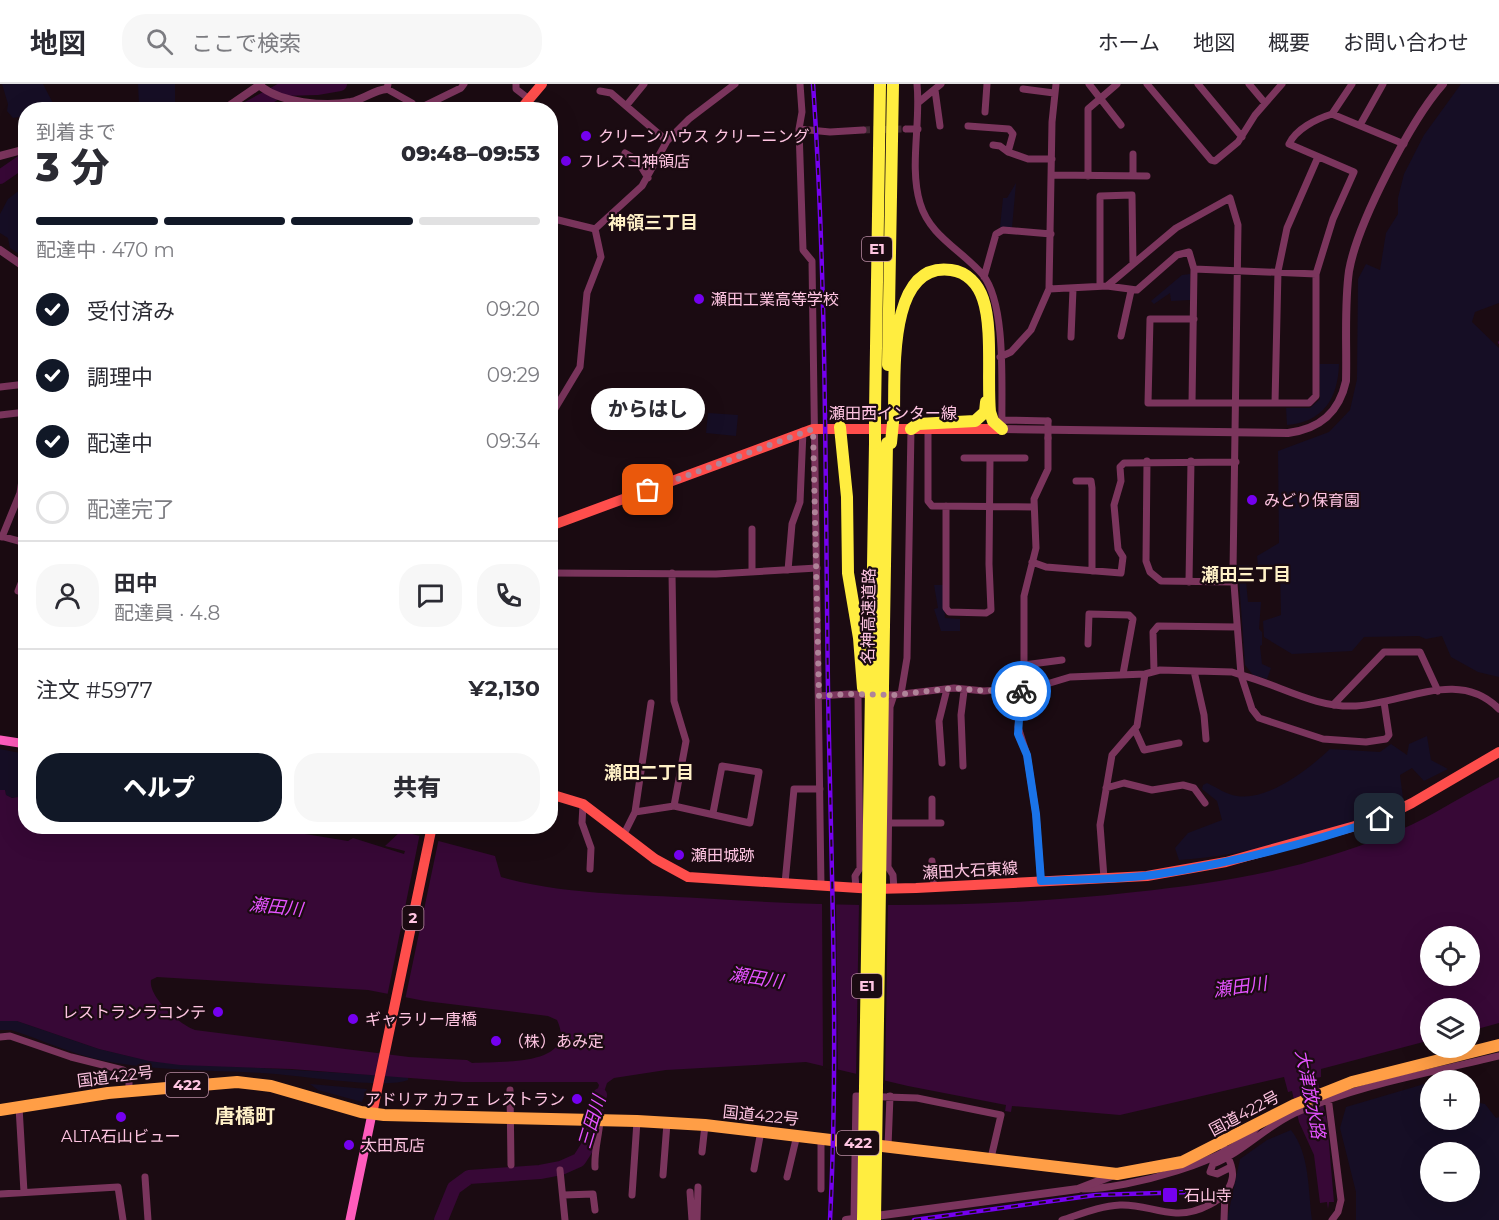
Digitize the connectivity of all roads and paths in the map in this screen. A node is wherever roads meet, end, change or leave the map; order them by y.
1 (464, 84) edge
2 (516, 84) edge
3 (542, 84) edge
4 (645, 84) edge
5 (735, 84) edge
6 (800, 84) edge
7 (879, 84) edge
8 (893, 84) edge
9 (917, 84) edge
10 (941, 84) edge
11 (987, 84) edge
12 (1056, 84) edge
13 (1089, 84) edge
14 (1117, 84) edge
15 (1147, 84) edge
16 (1198, 84) edge
17 (1249, 84) edge
18 (1282, 84) edge
19 (1352, 84) edge
20 (1383, 84) edge
21 (1443, 84) edge
22 (261, 86) edge
23 (388, 87) edge
24 (1023, 89) dead end
25 (935, 90) junction
26 (600, 91) dead end
27 (1054, 93) junction
28 (1101, 98) junction
29 (529, 99) junction
30 (235, 102) edge
31 (332, 102) edge
32 (345, 102) edge
33 (408, 102) edge
34 (432, 102) edge
35 (527, 102) edge
36 (919, 102) junction
37 (1265, 103) junction
38 (626, 106) junction
39 (985, 112) dead end
40 (1332, 114) junction
41 (1121, 125) dead end
42 (1360, 125) junction
43 (940, 126) dead end
44 (968, 126) dead end
45 (799, 129) junction
46 (906, 129) tunnel mouth
47 (918, 129) junction
48 (863, 130) tunnel mouth
49 (1242, 137) junction
50 (667, 141) junction
51 (1404, 144) junction
52 (993, 145) dead end
53 (18, 151) edge
54 (1008, 152) junction
55 (625, 153) dead end
56 (1133, 154) dead end
57 (0, 156) edge
58 (1318, 157) junction
59 (1052, 159) junction
60 (1052, 175) junction
61 (1088, 176) junction
62 (1133, 176) junction
63 (1147, 176) dead end
64 (648, 178) junction
65 (558, 220) edge
66 (595, 229) junction
67 (1051, 234) junction
68 (0, 250) edge
69 (18, 262) edge
70 (1133, 264) junction
71 (1194, 269) junction
72 (1237, 270) junction
73 (1278, 271) junction
74 (1316, 274) junction
75 (984, 277) junction
76 (1103, 286) junction
77 (1049, 289) junction
78 (1072, 289) junction
79 (1131, 291) junction
80 (1194, 319) junction
81 (1121, 336) dead end
82 (1071, 337) dead end
83 (1000, 357) junction
84 (18, 385) edge
85 (988, 385) junction
86 (0, 387) edge
87 (1192, 403) junction
88 (1236, 403) junction
89 (1275, 403) junction
90 (558, 404) edge
91 (18, 413) edge
92 (885, 413) junction
93 (0, 415) edge
94 (1002, 424) junction
95 (840, 427) junction
96 (912, 429) junction
97 (928, 429) junction
98 (808, 430) junction
99 (1236, 432) junction
100 (884, 443) junction
101 (912, 452) junction
102 (928, 452) junction
103 (964, 458) dead end
104 (990, 458) junction
105 (1025, 458) dead end
106 (1147, 461) junction
107 (1191, 461) junction
108 (1236, 462) junction
109 (1076, 481) dead end
110 (18, 498) edge
111 (946, 506) junction
112 (989, 507) junction
113 (1034, 507) junction
114 (558, 523) edge
115 (752, 530) dead end
116 (1, 536) edge
117 (18, 541) edge
118 (1032, 562) junction
119 (817, 568) junction
120 (788, 570) junction
121 (1092, 571) junction
122 (752, 572) junction
123 (558, 573) edge
124 (672, 573) junction
125 (1189, 582) junction
126 (1234, 582) junction
127 (1237, 627) junction
128 (1088, 644) dead end
129 (1062, 660) dead end
130 (1024, 665) junction
131 (1154, 671) junction
132 (1194, 671) junction
133 (1123, 674) junction
134 (1145, 674) junction
135 (1241, 675) junction
136 (1021, 688) junction
137 (947, 689) junction
138 (869, 690) junction
139 (964, 691) junction
140 (1438, 691) junction
141 (898, 695) junction
142 (819, 696) junction
143 (1384, 702) junction
144 (651, 703) dead end
145 (1333, 705) junction
146 (1499, 709) edge
147 (1135, 730) junction
148 (1206, 739) dead end
149 (0, 740) edge
150 (18, 743) edge
151 (1179, 743) dead end
152 (1499, 752) edge
153 (940, 760) dead end
154 (963, 766) dead end
155 (1106, 788) junction
156 (820, 789) junction
157 (558, 796) edge
158 (932, 799) dead end
159 (1205, 803) dead end
160 (583, 804) junction
161 (674, 806) junction
162 (635, 812) junction
163 (713, 813) junction
164 (888, 823) junction
165 (932, 823) junction
166 (941, 823) dead end
167 (430, 834) edge
168 (624, 834) junction
169 (932, 861) dead end
170 (590, 868) dead end
171 (1104, 878) junction
172 (1041, 881) junction
173 (785, 883) junction
174 (821, 886) junction
175 (934, 887) junction
176 (856, 888) junction
177 (894, 888) junction
178 (0, 1037) edge
179 (1499, 1045) edge
180 (1499, 1056) edge
181 (510, 1090) dead end
182 (129, 1091) junction
183 (1326, 1094) junction
184 (891, 1096) junction
185 (20, 1107) junction
186 (0, 1110) edge
187 (372, 1114) junction
188 (511, 1118) junction
189 (599, 1120) junction
190 (638, 1121) junction
191 (667, 1123) junction
192 (705, 1125) junction
193 (761, 1131) junction
194 (797, 1135) junction
195 (821, 1138) junction
196 (855, 1142) junction
197 (888, 1146) junction
198 (1223, 1147) junction
199 (702, 1152) dead end
200 (991, 1158) junction
201 (1228, 1159) junction
202 (512, 1165) dead end
203 (596, 1167) dead end
204 (1231, 1167) junction
205 (754, 1168) dead end
206 (560, 1170) dead end
207 (1117, 1174) junction
208 (663, 1175) dead end
209 (145, 1177) dead end
210 (787, 1177) dead end
211 (698, 1187) dead end
212 (820, 1189) dead end
213 (1078, 1189) junction
214 (24, 1192) junction
215 (1225, 1193) junction
216 (0, 1194) edge
217 (564, 1195) junction
218 (632, 1195) dead end
219 (689, 1197) dead end
220 (595, 1210) dead end
221 (1065, 1219) edge
222 (123, 1220) edge
223 (148, 1220) edge
224 (350, 1220) edge
225 (564, 1220) edge
226 (692, 1220) edge
227 (697, 1220) edge
228 (855, 1220) edge
229 (875, 1220) edge
230 (1224, 1220) edge
231 (1332, 1220) edge

1 - 34 street
2 - 29 street
3 - 29 main road
4 - 38 street
5 - 50 street
6 - 45 street
7 - 92 highway, 名神高速道路 / E1
8 - 92 highway, 名神高速道路 / E1
9 - 36 street
10 - 25 street
11 - 39 street
12 - 27 street
13 - 28 street
14 - 28 street
15 - 49 street
16 - 49 street
17 - 37 street
18 - 37 street
19 - 40 street
20 - 42 street
21 - 51 street
22 - 30 street
22 - 31 street
23 - 32 street
23 - 33 street
24 - 27 street
25 - 36 street
25 - 43 street
26 - 38 street
27 - 59 street
28 - 41 street
28 - 61 street
29 - 35 main road
36 - 47 street
37 - 49 street
38 - 50 street
40 - 42 street
40 - 58 street
42 - 51 street
44 - 54 street
45 - 48 street
45 - 98 street
46 - 47 street
47 - 75 street
50 - 64 street
51 - 99 street
52 - 54 street
53 - 57 street
54 - 59 street
55 - 64 street
56 - 62 street
58 - 73 street
58 - 74 street
59 - 60 street
60 - 61 street
60 - 67 street
61 - 62 street
62 - 63 street
64 - 66 street
65 - 66 street
66 - 90 street
67 - 75 street
67 - 77 street
68 - 69 street
70 - 72 street
70 - 76 street
70 - 76 street
71 - 72 street
71 - 79 street
71 - 80 street
72 - 73 street
72 - 88 street
73 - 74 street
73 - 89 street
74 - 89 street
75 - 83 street
76 - 78 street
76 - 79 street
77 - 78 street
77 - 83 street
78 - 82 street
79 - 81 street
80 - 87 street
80 - 87 street
83 - 94 street
84 - 86 street
85 - 92 highway
85 - 94 highway
85 - 96 highway
87 - 88 street
88 - 89 street
88 - 99 street
91 - 93 street
92 - 100 highway, 名神高速道路 / E1
94 - 97 main road, 瀬田西インター線
94 - 99 street
94 - 113 street, bridge
95 - 96 main road, 瀬田西インター線
95 - 98 main road, 瀬田西インター線
95 - 138 highway
96 - 97 main road, 瀬田西インター線
96 - 101 street
97 - 102 street
98 - 114 main road, 瀬田西インター線
98 - 119 street
98 - 120 street
99 - 108 street
100 - 138 highway, 名神高速道路 / E1
100 - 138 highway, 名神高速道路 / E1
101 - 102 street
101 - 141 street
102 - 111 street
103 - 104 street
104 - 105 street
104 - 112 street
106 - 107 street
106 - 121 street
106 - 125 street
107 - 108 street
107 - 125 street
108 - 126 street
109 - 121 street
110 - 116 street
111 - 112 street
111 - 112 street
112 - 113 street
113 - 118 street
115 - 122 street
116 - 117 street
118 - 121 street
118 - 130 street
119 - 120 street
119 - 142 street
120 - 122 street
122 - 124 street
123 - 124 street
124 - 161 street
125 - 126 street
126 - 127 street
127 - 131 street
127 - 135 street
128 - 133 street
129 - 130 street
130 - 136 street
131 - 132 street
131 - 134 street
132 - 135 street
132 - 148 street
133 - 134 street
133 - 136 street
134 - 147 street
135 - 143 street
135 - 145 street
136 - 139 street
136 - 172 street
137 - 139 street
137 - 141 street
137 - 153 street
138 - 141 street
138 - 142 street
138 - 176 street
138 - 228 highway, E1, bridge
138 - 229 highway, 名神高速道路 / E1, bridge
139 - 154 street
140 - 143 street
140 - 145 street
140 - 146 street
141 - 164 street
142 - 156 street
143 - 145 street
144 - 162 street
147 - 151 street
147 - 155 street
149 - 150 main road
152 - 171 main road, 瀬田大石東線
155 - 159 street
155 - 171 street
156 - 173 street
156 - 174 street
157 - 160 main road, 瀬田大石東線
158 - 165 street
160 - 168 main road, 瀬田大石東線
160 - 170 street
161 - 162 street
161 - 163 street
162 - 168 street
163 - 163 street
164 - 165 street
164 - 177 street
165 - 166 street
167 - 187 main road, 2
168 - 173 main road, 瀬田大石東線
169 - 175 street
171 - 172 main road, 瀬田大石東線
172 - 175 main road, 瀬田大石東線
173 - 174 main road, 瀬田大石東線
174 - 176 main road, 瀬田大石東線
175 - 177 main road, 瀬田大石東線
176 - 177 main road, 瀬田大石東線
178 - 182 street
179 - 183 highway, 国道422号 / 422
180 - 183 street
181 - 188 street
182 - 185 highway, 国道422号 / 422
182 - 187 highway, 国道422号 / 422
183 - 198 highway, 国道422号 / 422
183 - 201 street
183 - 231 street
184 - 196 street
184 - 197 street
184 - 200 street
185 - 186 highway, 国道422号 / 422
185 - 214 street
187 - 188 highway, 国道422号 / 422
187 - 224 main road
188 - 189 highway, 国道422号 / 422
188 - 202 street
189 - 190 highway, 国道422号 / 422
189 - 203 street
190 - 191 highway, 国道422号 / 422
190 - 218 street
191 - 192 highway, 国道422号 / 422
191 - 208 street
192 - 193 highway, 国道422号 / 422
192 - 199 street
193 - 194 highway, 国道422号 / 422
193 - 205 street
194 - 195 highway, 国道422号 / 422
194 - 210 street
195 - 196 highway, 国道422号 / 422
195 - 212 street
196 - 197 highway, 国道422号 / 422
196 - 228 street
197 - 200 highway, 国道422号 / 422
198 - 201 street
198 - 207 highway, 国道422号 / 422
198 - 213 street
200 - 207 highway, 国道422号 / 422
201 - 204 street
201 - 204 street
204 - 215 street
206 - 217 street
207 - 213 street
209 - 223 street
211 - 227 street
213 - 228 street
214 - 216 street
214 - 222 street
215 - 221 street
215 - 230 street
217 - 220 street
217 - 225 street
219 - 226 street

